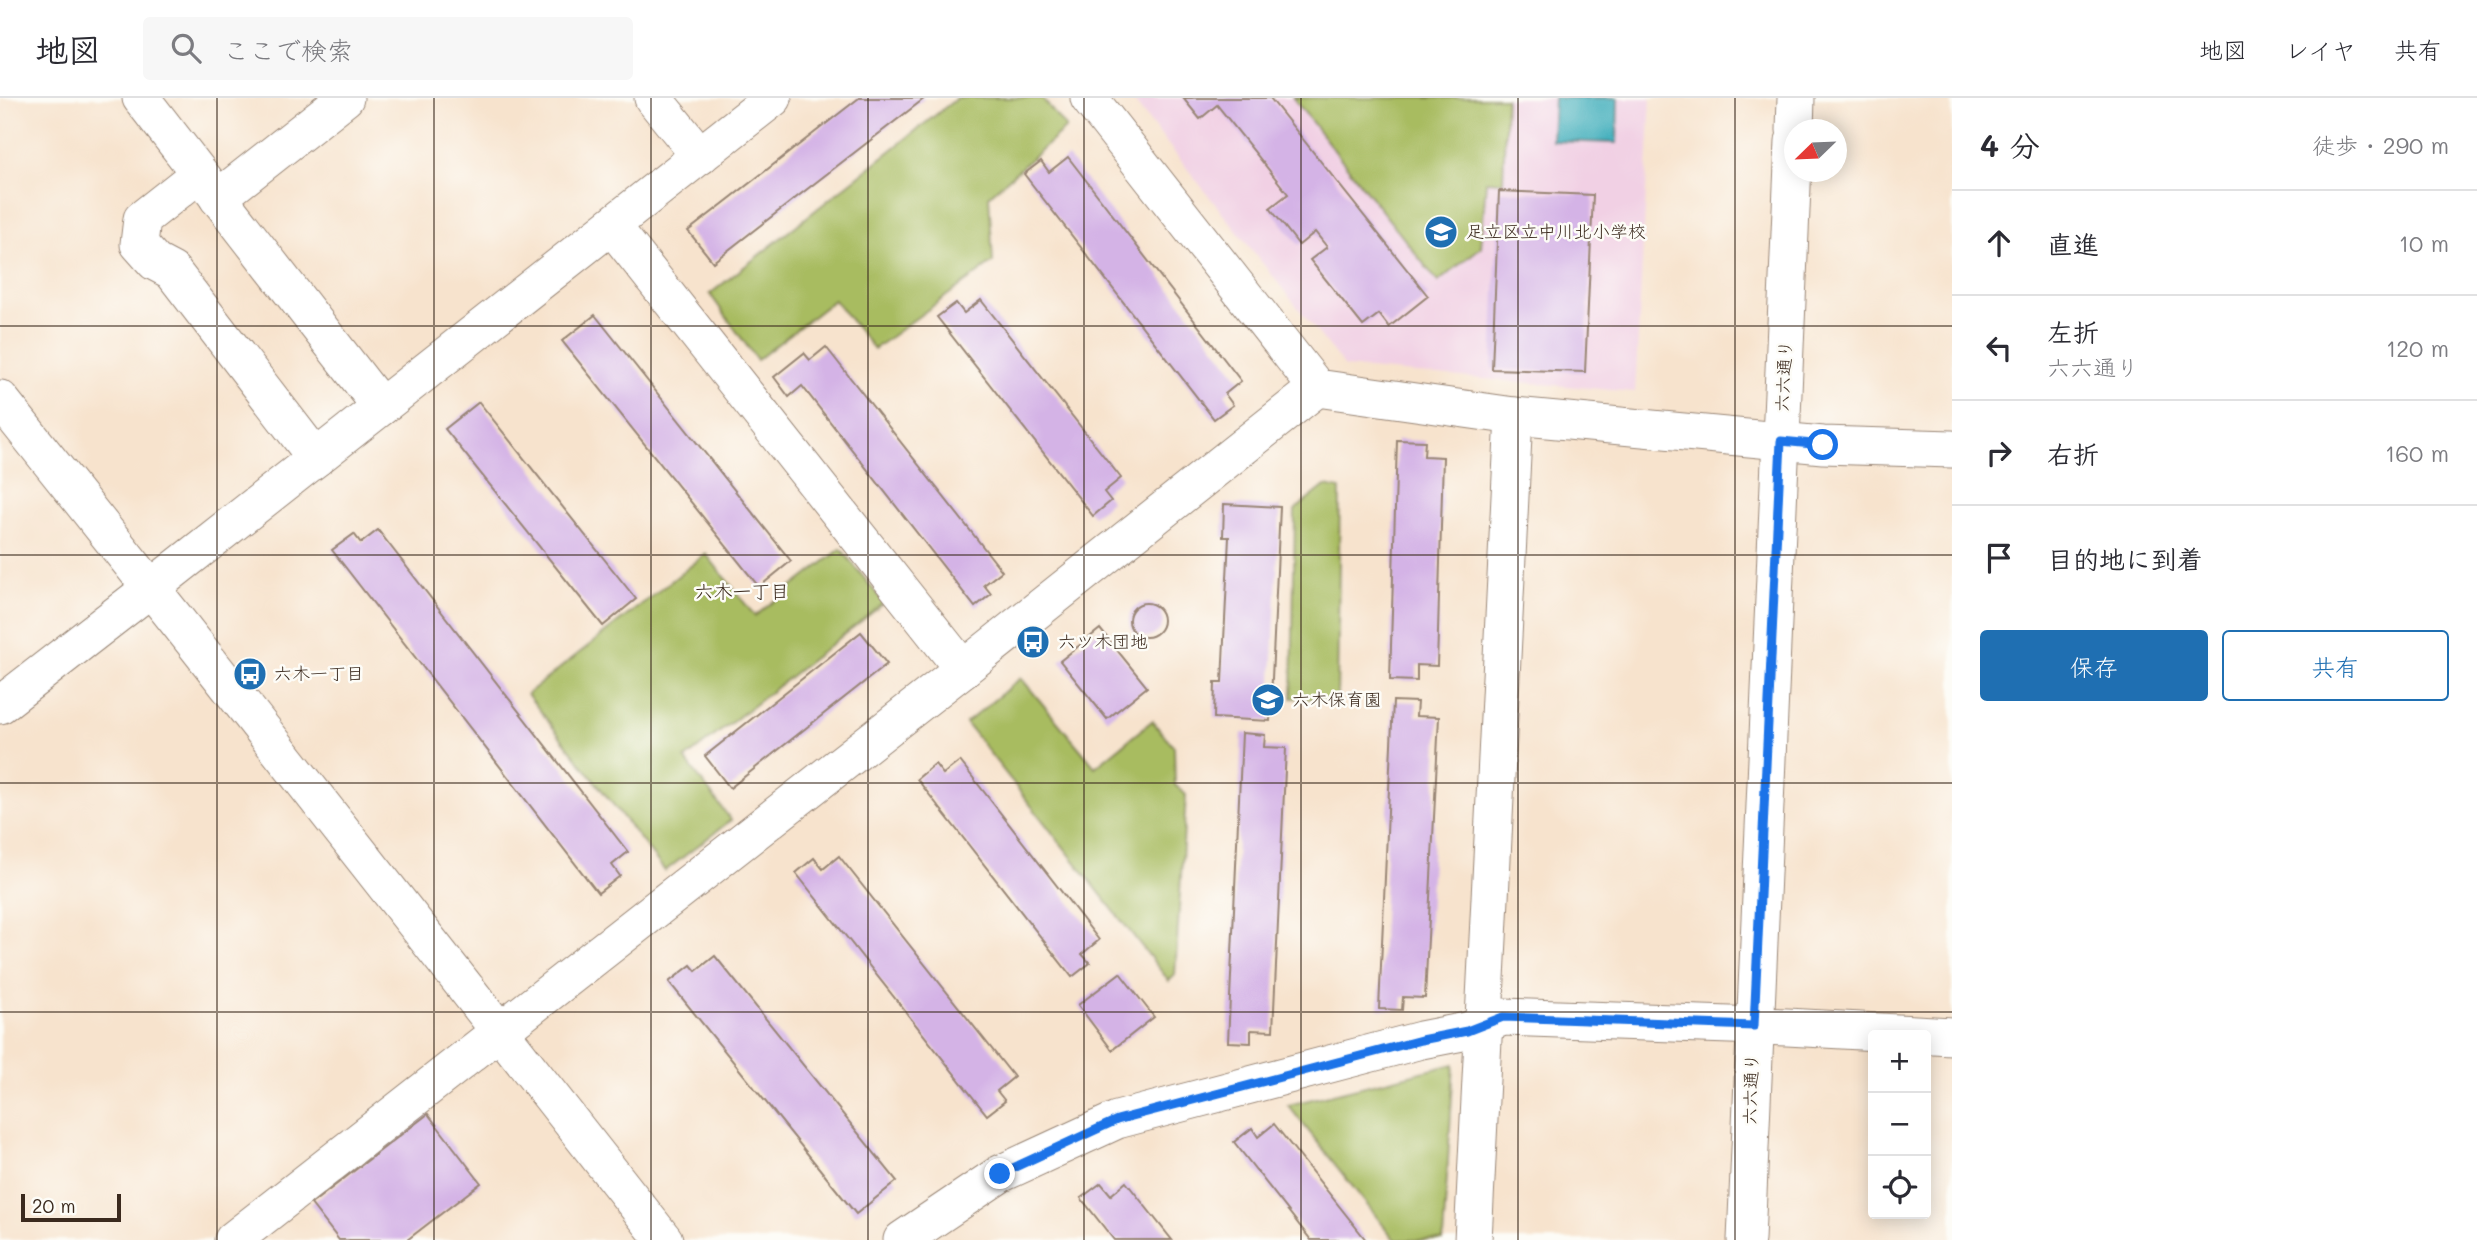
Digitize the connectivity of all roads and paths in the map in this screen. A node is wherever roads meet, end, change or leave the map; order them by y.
1 (141, 98) edge
2 (345, 98) edge
3 (653, 98) edge
4 (773, 98) edge
5 (1088, 98) edge
6 (1797, 98) edge
7 (1796, 119) edge
8 (700, 156) junction
9 (1792, 182) edge
10 (209, 186) junction
11 (612, 226) junction
12 (1317, 388) junction
13 (0, 400) edge
14 (381, 407) junction
15 (1514, 416) junction
16 (1781, 441) junction
17 (1952, 449) edge
18 (316, 458) junction
19 (151, 588) junction
20 (963, 669) junction
21 (0, 705) edge
22 (1483, 1026) junction
23 (1754, 1026) junction
24 (501, 1030) junction
25 (1952, 1036) edge
26 (233, 1240) edge
27 (664, 1240) edge
28 (902, 1240) edge
29 (1473, 1240) edge
30 (1746, 1240) edge

1 - 10 street
2 - 10 street
3 - 8 street
4 - 8 street
5 - 12 street
6 - 7 street
8 - 11 street
9 - 16 street, 六六通り
10 - 14 street
10 - 18 street
11 - 14 street
11 - 20 street
12 - 15 street
12 - 20 street
13 - 19 street
14 - 18 street
15 - 16 street
15 - 22 street
16 - 17 street
16 - 23 street, 六六通り
18 - 19 street
19 - 21 street
19 - 24 street
20 - 24 street
22 - 23 street
22 - 28 street
22 - 29 street
23 - 25 street
23 - 30 street, 六六通り
24 - 26 street
24 - 27 street

